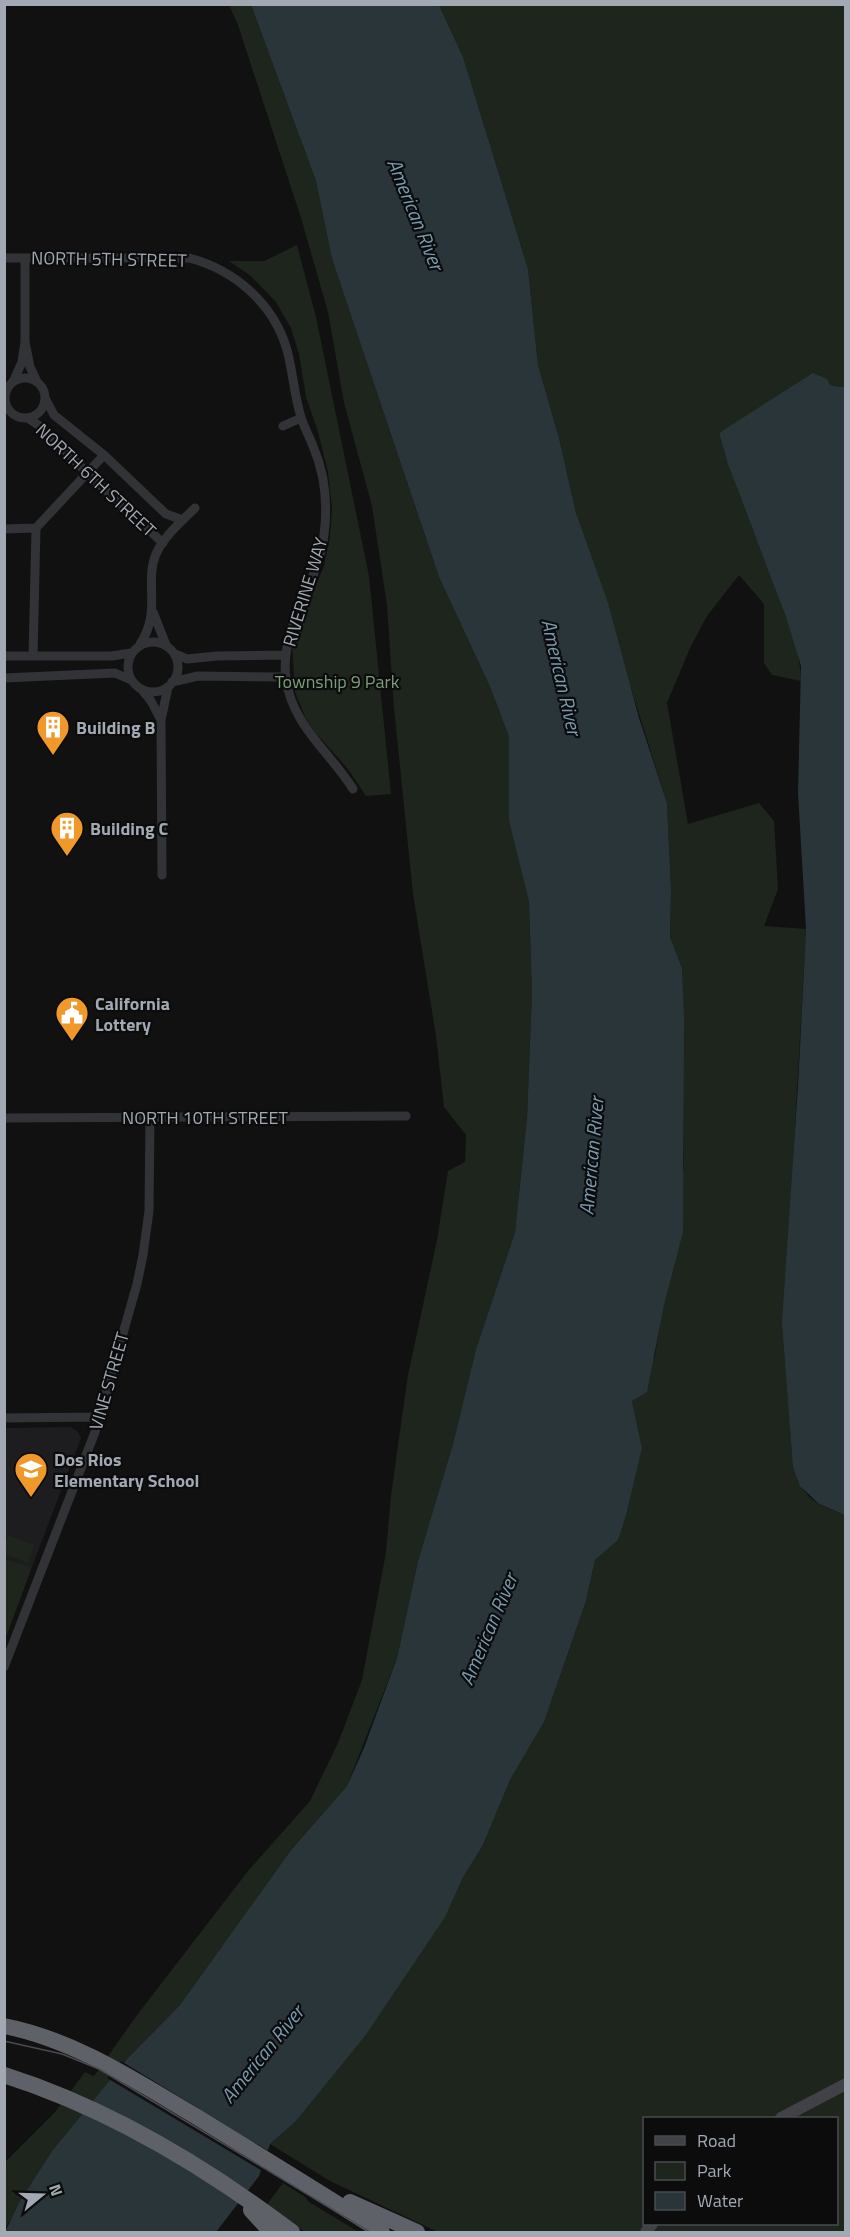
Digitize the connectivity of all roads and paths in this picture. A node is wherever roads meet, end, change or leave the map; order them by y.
1 (4, 258) edge
2 (25, 258) junction
3 (213, 267) joint
4 (25, 342) junction
5 (13, 382) junction
6 (37, 382) junction
7 (45, 398) junction
8 (5, 399) edge
9 (28, 418) junction
10 (301, 418) junction
11 (283, 426) dead end
12 (104, 455) junction
13 (87, 473) junction
14 (195, 508) dead end
15 (183, 520) junction
16 (4, 528) edge
17 (36, 528) junction
18 (163, 543) junction
19 (153, 612) junction
20 (140, 644) junction
21 (166, 645) junction
22 (131, 653) junction
23 (175, 654) junction
24 (286, 655) junction
25 (4, 656) edge
26 (33, 656) junction
27 (285, 676) junction
28 (4, 678) edge
29 (131, 680) junction
30 (170, 685) junction
31 (142, 690) junction
32 (161, 720) junction
33 (353, 789) dead end
34 (162, 875) dead end
35 (406, 1116) dead end
36 (150, 1117) junction
37 (4, 1118) edge
38 (100, 1416) junction
39 (4, 1418) edge
40 (4, 1667) edge
41 (4, 2026) edge
42 (4, 2075) edge
43 (846, 2084) edge
44 (783, 2117) edge
45 (316, 2189) junction
46 (272, 2228) edge
47 (292, 2232) edge
48 (382, 2232) edge
49 (417, 2232) edge

1 - 2 street, NORTH 5TH STREET
2 - 3 street, NORTH 5TH STREET
2 - 4 street
3 - 10 street, RIVERINE WAY
4 - 5 street
4 - 6 street
5 - 6 street
5 - 8 street
6 - 7 street
7 - 9 street
7 - 12 street, NORTH 6TH STREET
8 - 9 street
9 - 13 street, NORTH 6TH STREET
10 - 11 street
10 - 24 street, RIVERINE WAY
12 - 13 street
12 - 15 street, NORTH 6TH STREET
13 - 17 street
13 - 18 street, NORTH 6TH STREET
14 - 15 street
15 - 18 street
16 - 17 street
17 - 26 street
18 - 19 street
19 - 20 street
19 - 21 street
20 - 21 street
20 - 22 street
21 - 23 street
22 - 26 street
22 - 29 street
23 - 24 street
23 - 30 street
24 - 27 street, RIVERINE WAY
25 - 26 street
27 - 30 street
27 - 33 street, RIVERINE WAY
28 - 29 street
29 - 31 street
30 - 31 street
30 - 32 street
31 - 32 street
32 - 34 street
35 - 36 street, NORTH 10TH STREET
36 - 37 street, NORTH 10TH STREET
36 - 38 street, VINE STREET
38 - 39 street
38 - 40 street, VINE STREET
41 - 45 highway
42 - 46 highway
43 - 44 main road
45 - 48 highway
45 - 49 highway
46 - 47 highway

